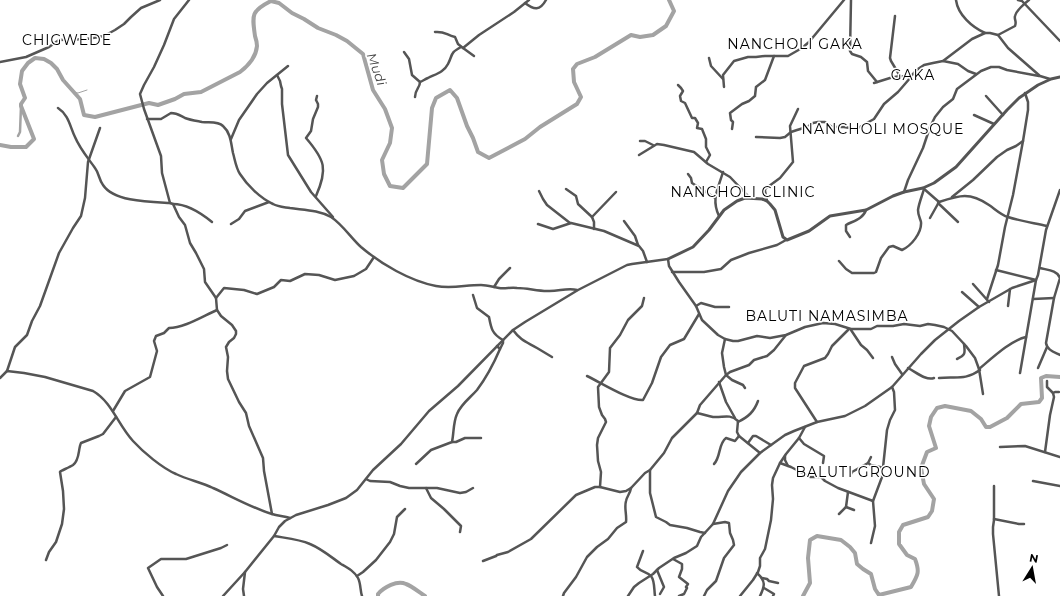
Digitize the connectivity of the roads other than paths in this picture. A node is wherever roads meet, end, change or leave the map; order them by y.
1 (160, 0) edge
2 (189, 0) edge
3 (529, 0) edge
4 (546, 0) edge
5 (844, 0) edge
6 (851, 0) edge
7 (956, 0) edge
8 (1018, 0) edge
9 (1029, 0) edge
10 (525, 3) junction
11 (1025, 4) junction
12 (895, 16) dead end
13 (435, 32) dead end
14 (985, 33) junction
15 (998, 35) junction
16 (1060, 41) edge
17 (462, 47) junction
18 (404, 52) dead end
19 (474, 56) dead end
20 (774, 56) junction
21 (709, 58) dead end
22 (942, 61) junction
23 (0, 62) edge
24 (288, 66) dead end
25 (976, 74) junction
26 (277, 75) junction
27 (912, 75) junction
28 (900, 76) junction
29 (1040, 76) junction
30 (1060, 78) edge
31 (1051, 79) junction
32 (723, 80) junction
33 (420, 82) junction
34 (678, 85) dead end
35 (724, 87) dead end
36 (1025, 93) junction
37 (317, 96) dead end
38 (986, 96) dead end
39 (416, 97) dead end
40 (58, 108) dead end
41 (798, 109) dead end
42 (1003, 114) junction
43 (974, 115) dead end
44 (147, 119) junction
45 (994, 124) junction
46 (100, 128) dead end
47 (732, 129) dead end
48 (791, 132) junction
49 (756, 137) dead end
50 (231, 139) junction
51 (640, 141) dead end
52 (1023, 141) junction
53 (653, 145) junction
54 (639, 155) dead end
55 (90, 159) junction
56 (706, 162) junction
57 (723, 172) junction
58 (688, 174) dead end
59 (923, 188) junction
60 (566, 189) dead end
61 (1060, 190) edge
62 (539, 191) dead end
63 (616, 192) dead end
64 (904, 192) junction
65 (316, 196) junction
66 (750, 198) junction
67 (952, 198) junction
68 (715, 199) junction
69 (767, 201) junction
70 (269, 202) junction
71 (939, 202) junction
72 (171, 204) junction
73 (866, 210) junction
74 (719, 216) junction
75 (592, 217) junction
76 (1007, 217) junction
77 (930, 218) dead end
78 (336, 220) junction
79 (624, 221) dead end
80 (212, 222) dead end
81 (958, 222) dead end
82 (570, 223) junction
83 (231, 224) dead end
84 (538, 224) dead end
85 (1047, 226) junction
86 (594, 229) junction
87 (850, 237) dead end
88 (786, 240) junction
89 (638, 245) junction
90 (374, 257) junction
91 (668, 259) junction
92 (839, 260) dead end
93 (647, 262) junction
94 (510, 268) dead end
95 (1040, 268) junction
96 (996, 270) junction
97 (672, 272) junction
98 (1036, 280) junction
99 (973, 284) dead end
100 (494, 287) junction
101 (1010, 289) junction
102 (578, 290) junction
103 (962, 292) dead end
104 (472, 295) dead end
105 (216, 298) junction
106 (644, 298) dead end
107 (1054, 298) junction
108 (987, 299) junction
109 (1033, 299) junction
110 (989, 302) junction
111 (696, 306) junction
112 (1008, 306) dead end
113 (729, 307) dead end
114 (979, 307) junction
115 (217, 310) junction
116 (699, 314) junction
117 (850, 329) junction
118 (513, 330) junction
119 (949, 330) junction
120 (786, 335) junction
121 (1026, 337) junction
122 (724, 339) junction
123 (503, 340) junction
124 (964, 344) junction
125 (497, 346) junction
126 (1047, 347) junction
127 (500, 349) junction
128 (1060, 355) edge
129 (552, 357) dead end
130 (892, 357) dead end
131 (873, 358) dead end
132 (957, 359) dead end
133 (908, 368) junction
134 (1038, 368) dead end
135 (980, 370) junction
136 (7, 371) junction
137 (1020, 373) dead end
138 (902, 374) junction
139 (726, 375) junction
140 (587, 376) dead end
141 (0, 378) edge
142 (934, 378) dead end
143 (939, 378) dead end
144 (1046, 381) dead end
145 (719, 382) junction
146 (601, 383) junction
147 (892, 387) junction
148 (745, 388) dead end
149 (1059, 392) edge
150 (1053, 393) junction
151 (983, 394) dead end
152 (758, 402) dead end
153 (113, 411) junction
154 (697, 413) junction
155 (116, 417) junction
156 (735, 418) junction
157 (738, 422) junction
158 (817, 422) junction
159 (805, 427) junction
160 (739, 436) junction
161 (481, 438) dead end
162 (799, 438) junction
163 (452, 442) junction
164 (748, 443) junction
165 (771, 445) junction
166 (1000, 447) dead end
167 (1044, 452) junction
168 (760, 453) junction
169 (785, 455) junction
170 (871, 457) dead end
171 (1060, 457) edge
172 (780, 463) junction
173 (824, 463) dead end
174 (868, 463) junction
175 (416, 464) dead end
176 (714, 464) dead end
177 (788, 466) junction
178 (884, 468) junction
179 (650, 470) junction
180 (850, 474) dead end
181 (366, 479) junction
182 (1033, 481) dead end
183 (994, 486) dead end
184 (1060, 486) edge
185 (600, 487) junction
186 (426, 488) junction
187 (473, 488) dead end
188 (631, 488) junction
189 (848, 492) junction
190 (873, 502) junction
191 (846, 507) junction
192 (404, 509) dead end
193 (854, 510) dead end
194 (272, 514) junction
195 (840, 514) dead end
196 (290, 518) junction
197 (994, 519) junction
198 (713, 524) junction
199 (1024, 524) dead end
200 (460, 532) dead end
201 (705, 532) junction
202 (274, 536) junction
203 (871, 543) dead end
204 (227, 545) dead end
205 (643, 551) dead end
206 (673, 559) junction
207 (46, 560) dead end
208 (483, 561) dead end
209 (657, 570) junction
210 (246, 572) junction
211 (757, 573) junction
212 (357, 576) junction
213 (650, 576) junction
214 (762, 578) junction
215 (778, 583) dead end
216 (764, 588) junction
217 (660, 594) dead end
218 (162, 596) edge
219 (223, 596) edge
220 (244, 596) edge
221 (362, 596) edge
222 (563, 596) edge
223 (628, 596) edge
224 (655, 596) edge
225 (679, 596) edge
226 (704, 596) edge
227 (740, 596) edge
228 (760, 596) edge
229 (773, 596) edge
230 (999, 596) edge

1 - 23 street
2 - 44 street
3 - 10 street
4 - 10 street
5 - 20 street
6 - 28 street
7 - 14 street
8 - 11 street
9 - 11 street
10 - 17 street
11 - 15 street
11 - 16 street
12 - 28 street
13 - 17 street
14 - 15 street
14 - 22 street
15 - 29 street
17 - 19 street
17 - 33 street
18 - 33 street
20 - 32 street
20 - 47 street
21 - 32 street
22 - 25 street
22 - 27 street
24 - 26 street
25 - 29 street
25 - 64 street
26 - 50 street
26 - 65 street
27 - 28 street
27 - 48 street
29 - 31 street
30 - 31 street
31 - 36 street
32 - 35 street
33 - 39 street
34 - 56 street
36 - 42 street
36 - 52 street
37 - 65 street
38 - 42 street
40 - 55 street
41 - 48 street
42 - 45 street
43 - 45 street
44 - 50 street
44 - 72 street
45 - 59 street
46 - 55 street
48 - 49 street
48 - 69 street
50 - 70 street
51 - 53 street
52 - 67 street
52 - 76 street
53 - 54 street
53 - 56 street
55 - 72 street
55 - 136 street
56 - 57 street
57 - 66 street
57 - 68 street
58 - 68 street
59 - 64 street
59 - 71 street
59 - 92 street
60 - 75 street
61 - 85 street
62 - 82 street
63 - 75 street
64 - 73 street
65 - 78 street
66 - 69 street
66 - 74 street
67 - 71 street
67 - 76 street
68 - 74 street
69 - 88 street
70 - 78 street
70 - 83 street
71 - 77 street
71 - 81 street
72 - 80 street
72 - 105 street
73 - 87 street
73 - 88 street
74 - 91 street
75 - 86 street
76 - 85 street
76 - 96 street
78 - 90 street
79 - 89 street
82 - 84 street
82 - 86 street
85 - 95 street
86 - 89 street
88 - 97 street
89 - 93 street
90 - 100 street
90 - 105 street
91 - 93 street
91 - 97 street
93 - 102 street
94 - 100 street
95 - 98 street
95 - 107 street
96 - 98 street
96 - 108 street
97 - 111 street
98 - 101 street
98 - 109 street
99 - 108 street
100 - 102 street
101 - 110 street
101 - 112 street
102 - 118 street
103 - 114 street
104 - 123 street
105 - 115 street
106 - 146 street
107 - 109 street
107 - 126 street
108 - 110 street
109 - 121 street
110 - 114 street
111 - 113 street
111 - 116 street
114 - 119 street
115 - 153 street
115 - 194 street
116 - 122 street
116 - 146 street
117 - 119 street
117 - 120 street
117 - 131 street
117 - 158 street
118 - 123 street
118 - 129 street
119 - 124 street
119 - 133 street
120 - 122 street
120 - 139 street
121 - 135 street
121 - 137 street
122 - 139 street
123 - 125 street
123 - 127 street
124 - 132 street
124 - 135 street
125 - 127 street
125 - 181 street
126 - 128 street
126 - 134 street
127 - 163 street
130 - 138 street
133 - 138 street
133 - 142 street
135 - 143 street
135 - 151 street
136 - 141 street
136 - 153 street
138 - 147 street
139 - 145 street
139 - 148 street
140 - 146 street
144 - 150 street
145 - 154 street
145 - 156 street
146 - 185 street
147 - 158 street
147 - 178 street
149 - 150 street
150 - 167 street
152 - 157 street
153 - 155 street
154 - 156 street
154 - 179 street
155 - 194 street
155 - 207 street
156 - 157 street
157 - 160 street
158 - 159 street
159 - 162 street
159 - 165 street
160 - 164 street
160 - 176 street
161 - 163 street
162 - 169 street
162 - 173 street
163 - 175 street
164 - 165 street
164 - 168 street
165 - 168 street
166 - 167 street
167 - 171 street
168 - 198 street
169 - 172 street
169 - 177 street
170 - 174 street
172 - 177 street
172 - 211 street
174 - 178 street
174 - 180 street
177 - 189 street
178 - 190 street
179 - 188 street
179 - 201 street
181 - 186 street
181 - 196 street
182 - 184 street
183 - 197 street
185 - 188 street
185 - 208 street
186 - 187 street
186 - 200 street
188 - 222 street
189 - 190 street
189 - 191 street
190 - 203 street
191 - 193 street
191 - 195 street
192 - 212 street
194 - 196 street
196 - 202 street
197 - 199 street
197 - 230 street
198 - 201 street
198 - 226 street
201 - 206 street
202 - 210 street
202 - 212 street
204 - 218 street
205 - 213 street
206 - 209 street
206 - 225 street
209 - 213 street
209 - 217 street
210 - 219 street
210 - 220 street
211 - 214 street
211 - 227 street
212 - 221 street
213 - 223 street
213 - 224 street
214 - 215 street
214 - 216 street
216 - 228 street
216 - 229 street

